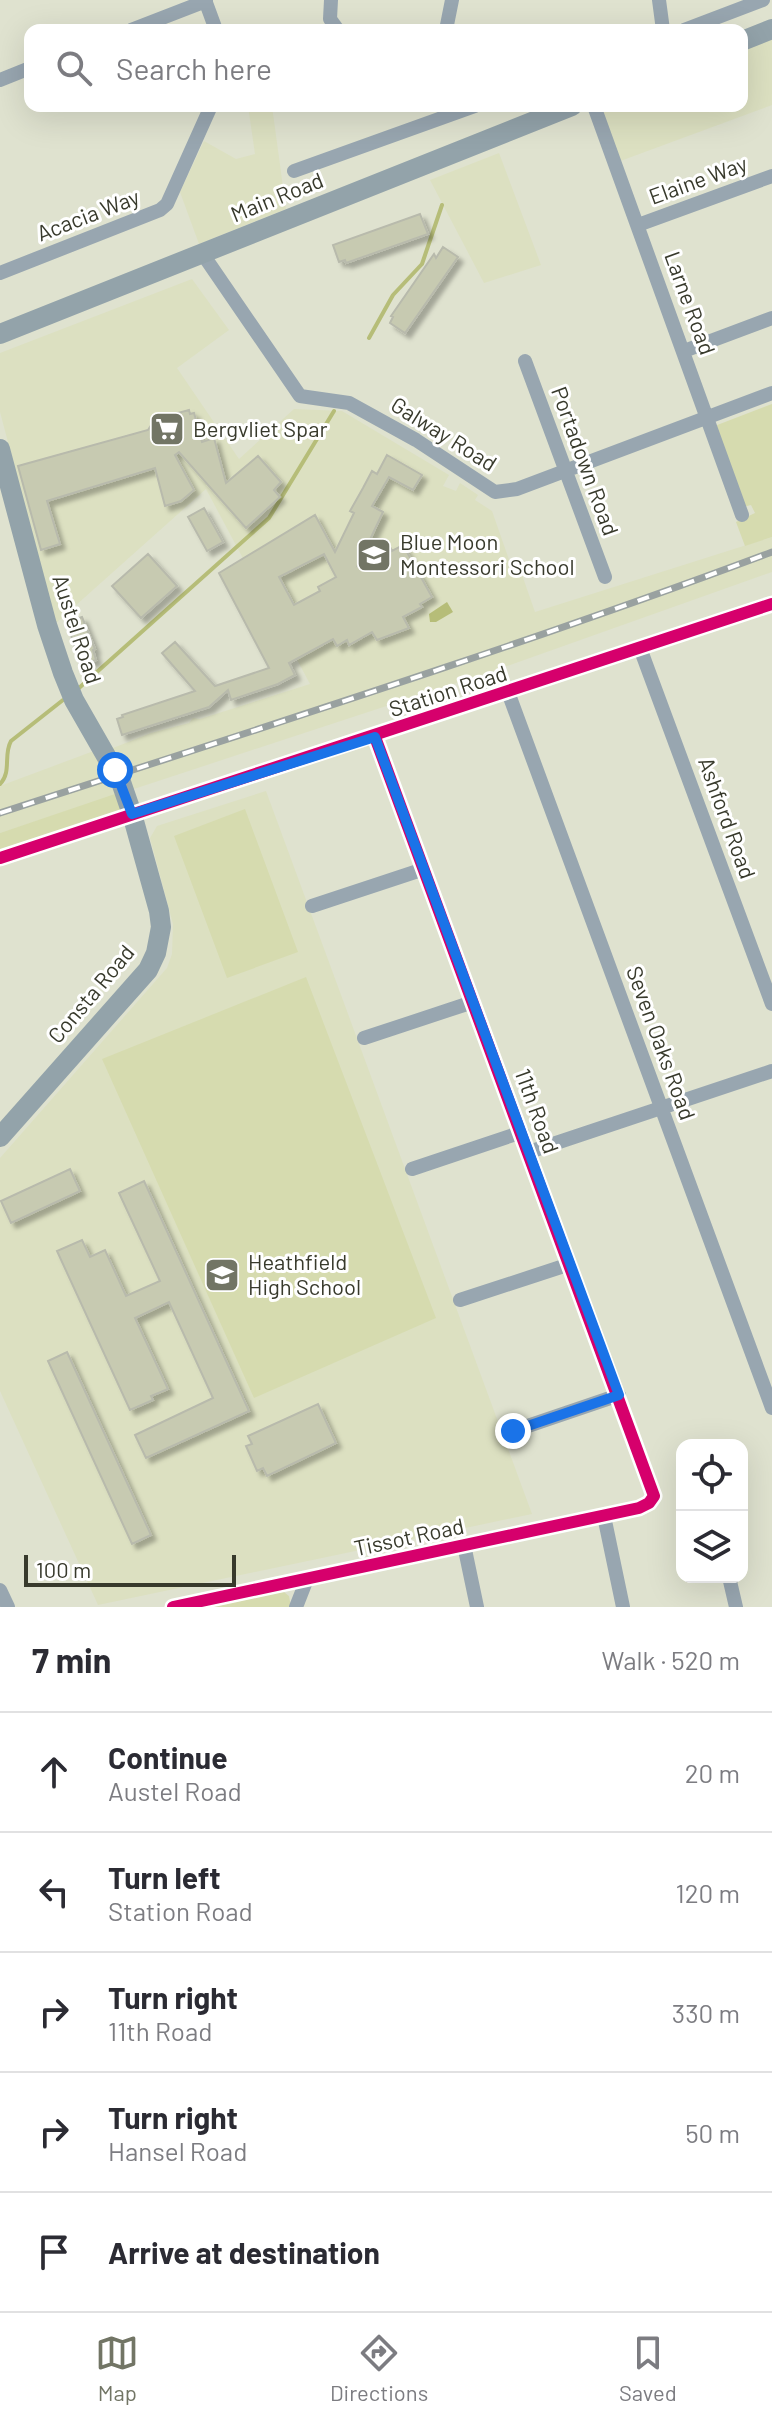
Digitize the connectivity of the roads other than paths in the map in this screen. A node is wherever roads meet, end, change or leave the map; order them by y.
1 (331, 0) edge
2 (452, 0) edge
3 (659, 0) edge
4 (763, 0) edge
5 (205, 1) edge
6 (146, 24) edge
7 (214, 24) edge
8 (334, 24) edge
9 (447, 24) edge
10 (662, 24) edge
11 (700, 24) edge
12 (772, 29) edge
13 (748, 39) edge
14 (24, 70) edge
15 (0, 80) edge
16 (208, 112) edge
17 (443, 112) edge
18 (557, 112) edge
19 (596, 112) edge
20 (294, 171) dead end
21 (772, 176) edge
22 (638, 225) junction
23 (202, 253) junction
24 (0, 273) edge
25 (772, 318) edge
26 (0, 334) edge
27 (684, 351) junction
28 (525, 361) dead end
29 (772, 393) edge
30 (706, 417) junction
31 (0, 449) edge
32 (565, 470) junction
33 (742, 515) dead end
34 (605, 577) dead end
35 (772, 604) edge
36 (640, 648) junction
37 (508, 692) junction
38 (375, 737) junction
39 (132, 814) junction
40 (0, 858) edge
41 (424, 869) junction
42 (312, 906) dead end
43 (473, 1002) junction
44 (772, 1004) edge
45 (364, 1038) dead end
46 (772, 1071) edge
47 (661, 1108) junction
48 (522, 1132) junction
49 (0, 1137) edge
50 (529, 1152) junction
51 (412, 1169) dead end
52 (570, 1264) junction
53 (460, 1300) dead end
54 (619, 1395) junction
55 (772, 1408) edge
56 (513, 1431) dead end
57 (651, 1501) joint
58 (604, 1516) junction
59 (464, 1545) junction
60 (307, 1579) junction
61 (730, 1583) edge
62 (0, 1590) edge
63 (8, 1607) edge
64 (173, 1607) edge
65 (296, 1607) edge
66 (477, 1607) edge
67 (623, 1607) edge
68 (736, 1607) edge

1 - 8 street
2 - 9 street
3 - 10 street
4 - 11 street
5 - 6 street
5 - 7 street
12 - 13 street
14 - 15 street
16 - 24 street, Acacia Way
17 - 20 street
18 - 23 street, Main Road
19 - 22 street, Larne Road
21 - 22 street, Elaine Way
22 - 27 street, Larne Road
23 - 26 street, Main Road
23 - 32 street, Galway Road
25 - 27 street
27 - 30 street, Larne Road
28 - 32 street, Portadown Road
29 - 30 street, Galway Road
30 - 32 street, Galway Road
30 - 33 street, Larne Road
31 - 39 street, Austel Road
32 - 34 street, Portadown Road
35 - 36 street, Station Road
36 - 37 street, Station Road
36 - 44 street, Ashford Road
37 - 38 street, Station Road
37 - 47 street, Seven Oaks Road
38 - 39 street, Station Road
38 - 41 street, 11th Road
39 - 40 street, Station Road
39 - 49 street, Consta Road
41 - 42 street
41 - 43 street, 11th Road
43 - 45 street
43 - 48 street, 11th Road
46 - 47 street
47 - 50 street
47 - 55 street, Seven Oaks Road
48 - 50 street, 11th Road
48 - 51 street
50 - 52 street, 11th Road
52 - 53 street
52 - 54 street, 11th Road
54 - 56 street
54 - 57 street, 11th Road
57 - 58 street, Tissot Road
58 - 59 street, Tissot Road
58 - 67 street
59 - 60 street, Tissot Road
59 - 66 street
60 - 64 street, Tissot Road
60 - 65 street
61 - 68 street
62 - 63 street

